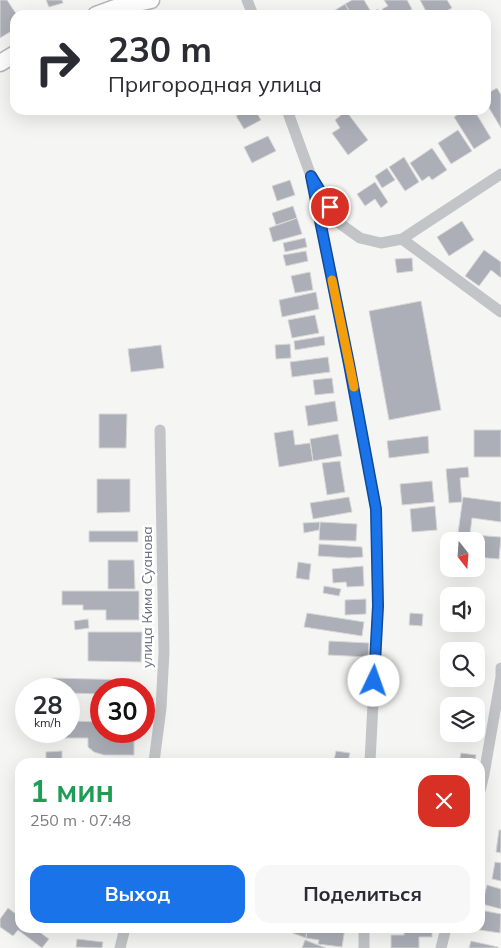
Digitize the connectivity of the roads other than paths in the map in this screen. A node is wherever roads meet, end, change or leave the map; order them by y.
1 (151, 0) edge
2 (110, 10) edge
3 (289, 115) edge
4 (501, 174) edge
5 (311, 176) junction
6 (402, 239) junction
7 (501, 312) edge
8 (160, 430) dead end
9 (501, 668) edge
10 (155, 758) edge
11 (370, 758) edge
12 (485, 768) edge
13 (124, 933) edge
14 (364, 933) edge
15 (445, 933) edge
16 (120, 948) edge
17 (364, 948) edge
18 (441, 948) edge

1 - 2 street
3 - 5 street
4 - 6 street
5 - 6 street
5 - 11 street
6 - 7 street
8 - 10 street, улица Кима Суанова
9 - 12 street
13 - 16 street
14 - 17 street
15 - 18 street

